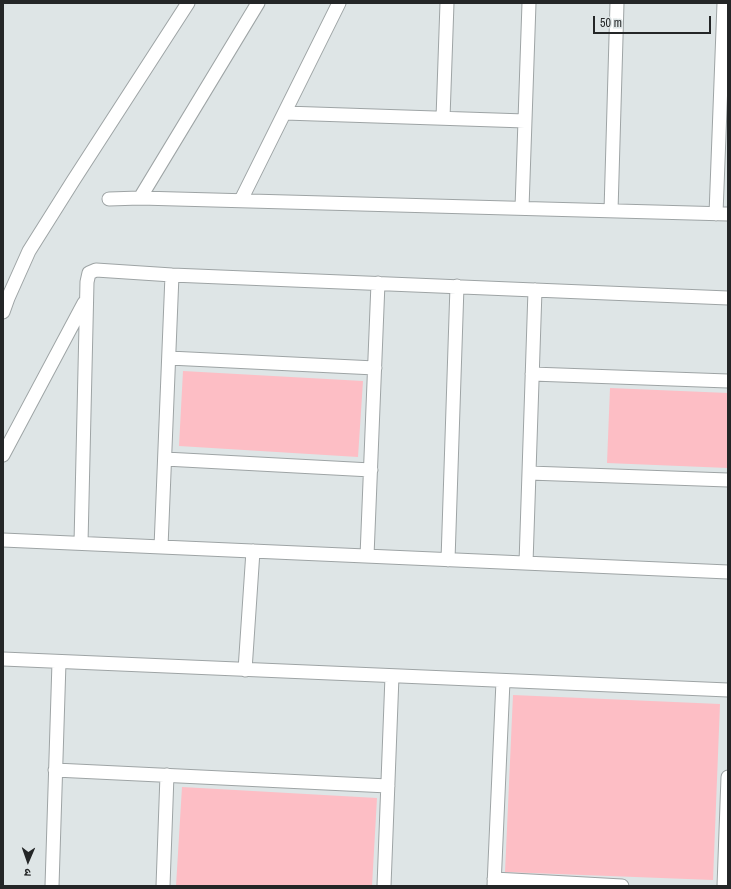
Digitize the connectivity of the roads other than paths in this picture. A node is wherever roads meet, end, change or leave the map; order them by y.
1 (188, 3) edge
2 (258, 3) edge
3 (339, 3) edge
4 (448, 3) edge
5 (529, 3) edge
6 (617, 3) edge
7 (724, 3) edge
8 (725, 75) edge
9 (285, 113) junction
10 (444, 118) junction
11 (525, 121) junction
12 (140, 198) junction
13 (109, 199) dead end
14 (241, 200) junction
15 (522, 208) junction
16 (611, 211) junction
17 (722, 214) edge
18 (172, 275) junction
19 (378, 283) junction
20 (457, 286) junction
21 (535, 290) junction
22 (728, 298) edge
23 (86, 300) junction
24 (3, 312) edge
25 (169, 358) junction
26 (375, 368) junction
27 (532, 374) junction
28 (728, 381) edge
29 (3, 455) edge
30 (165, 460) junction
31 (371, 470) junction
32 (529, 473) junction
33 (728, 480) edge
34 (3, 540) edge
35 (81, 543) junction
36 (161, 547) junction
37 (253, 551) junction
38 (367, 556) junction
39 (448, 560) junction
40 (526, 563) junction
41 (728, 572) edge
42 (3, 659) edge
43 (59, 662) junction
44 (245, 670) junction
45 (392, 676) junction
46 (503, 681) junction
47 (728, 690) edge
48 (55, 770) junction
49 (167, 775) junction
50 (728, 777) edge
51 (388, 786) junction
52 (494, 882) edge
53 (52, 886) edge
54 (163, 886) edge
55 (384, 886) edge
56 (622, 886) edge
57 (724, 886) edge

1 - 24 street
2 - 12 street
3 - 9 street
4 - 10 street
5 - 11 street
6 - 16 street
7 - 8 street
8 - 17 street
9 - 10 street
9 - 14 street
10 - 11 street
11 - 15 street
12 - 13 street
12 - 14 street
14 - 15 street
15 - 16 street
16 - 17 street
18 - 19 street
18 - 23 street
18 - 25 street
19 - 20 street
19 - 26 street
20 - 21 street
20 - 39 street
21 - 22 street
21 - 27 street
23 - 29 street
23 - 35 street
25 - 26 street
25 - 30 street
26 - 31 street
27 - 28 street
27 - 32 street
30 - 31 street
30 - 36 street
31 - 38 street
32 - 33 street
32 - 40 street
34 - 35 street
35 - 36 street
36 - 37 street
37 - 38 street
37 - 44 street
38 - 39 street
39 - 40 street
40 - 41 street
42 - 43 street
43 - 44 street
43 - 48 street
44 - 45 street
45 - 46 street
45 - 51 street
46 - 47 street
46 - 52 street
48 - 49 street
48 - 53 street
49 - 51 street
49 - 54 street
50 - 57 street
51 - 55 street
52 - 56 street

